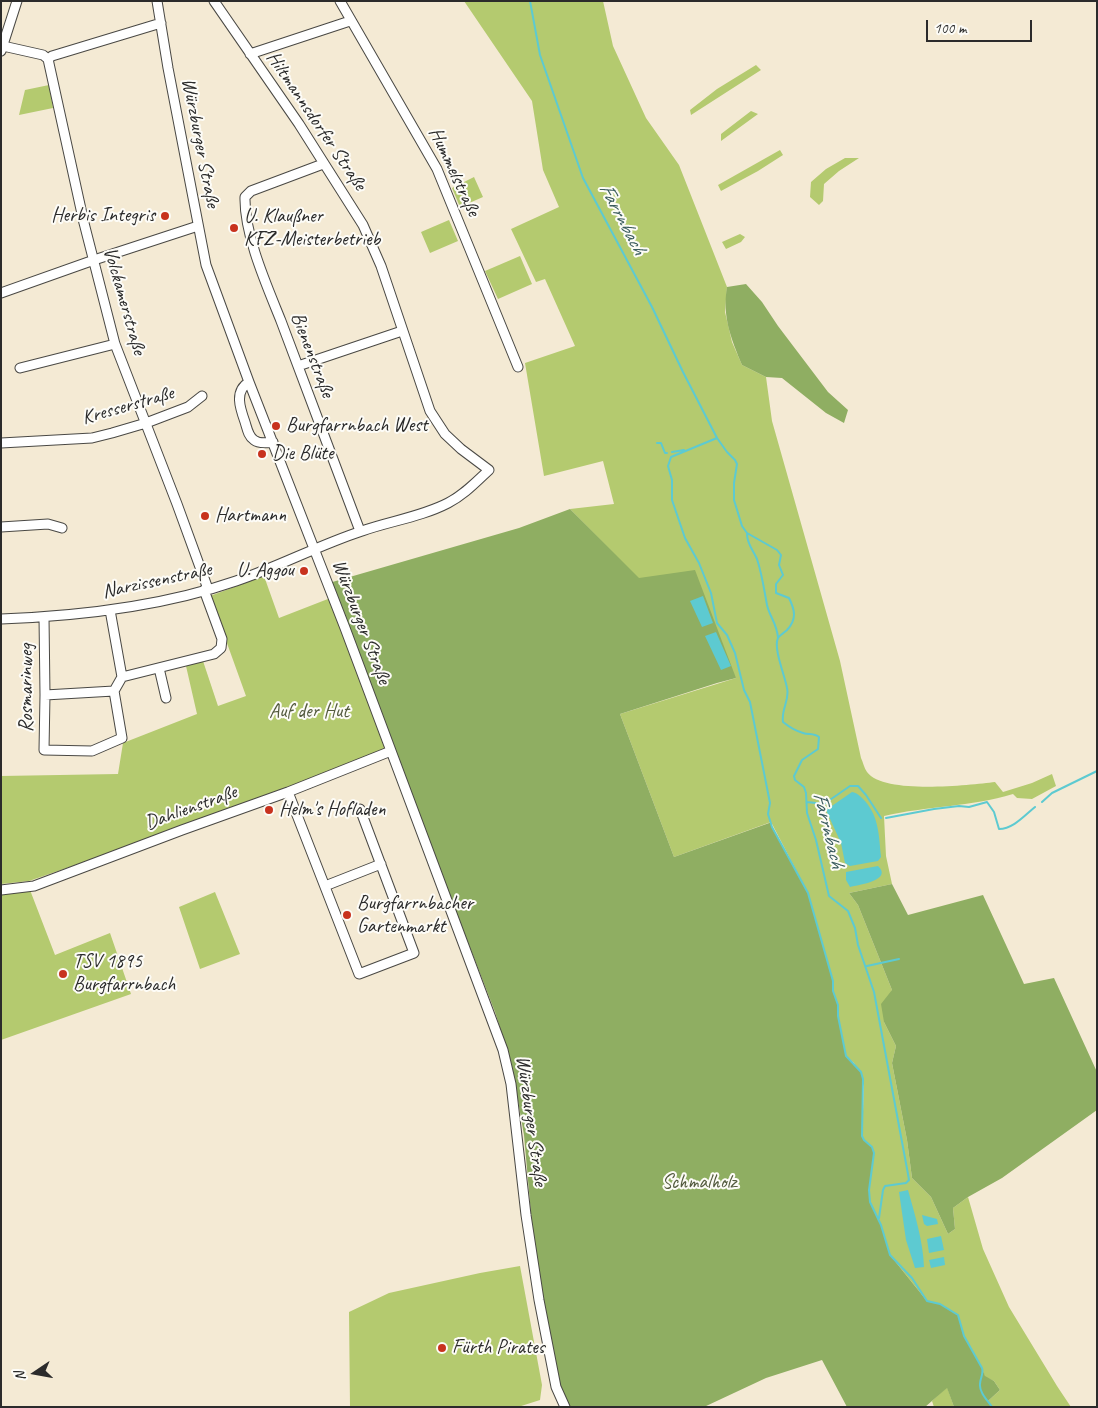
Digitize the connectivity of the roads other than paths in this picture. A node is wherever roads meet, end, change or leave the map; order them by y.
1 (17, 1) edge
2 (157, 1) edge
3 (214, 1) edge
4 (340, 1) edge
5 (350, 21) junction
6 (161, 23) junction
7 (2, 48) edge
8 (250, 54) junction
9 (48, 59) junction
10 (324, 164) junction
11 (198, 226) junction
12 (94, 260) junction
13 (1, 293) edge
14 (402, 331) junction
15 (115, 344) junction
16 (298, 366) junction
17 (518, 367) dead end
18 (20, 368) dead end
19 (249, 382) junction
20 (202, 396) dead end
21 (146, 423) junction
22 (273, 442) junction
23 (1, 443) edge
24 (489, 470) joint
25 (1, 527) edge
26 (62, 528) dead end
27 (360, 531) junction
28 (314, 550) junction
29 (206, 590) junction
30 (110, 610) junction
31 (44, 617) junction
32 (1, 619) edge
33 (159, 668) junction
34 (122, 677) junction
35 (114, 691) junction
36 (45, 695) junction
37 (166, 698) dead end
38 (391, 751) junction
39 (288, 792) junction
40 (360, 809) dead end
41 (381, 864) junction
42 (324, 886) junction
43 (1, 890) edge
44 (565, 1407) edge

1 - 7 street
2 - 6 street, Würzburger Straße
3 - 8 street, Hiltmannsdorfer Straße
4 - 5 street, Hummelstraße
5 - 8 street
5 - 17 street, Hummelstraße
6 - 9 street
6 - 11 street, Würzburger Straße
7 - 9 street
8 - 10 street, Hiltmannsdorfer Straße
9 - 12 street, Volckamerstraße
10 - 14 street, Hiltmannsdorfer Straße
10 - 16 street, Bienenstraße
11 - 12 street
11 - 19 street, Würzburger Straße
12 - 13 street
12 - 15 street, Volckamerstraße
14 - 16 street
14 - 24 street, Hiltmannsdorfer Straße
15 - 18 street
15 - 21 street, Volckamerstraße
16 - 27 street, Bienenstraße
19 - 22 street, Würzburger Straße
19 - 22 street
20 - 21 street, Kresserstraße
21 - 23 street, Kresserstraße
21 - 29 street, Volckamerstraße
22 - 28 street, Würzburger Straße
24 - 27 street, Narzissenstraße
25 - 26 street
27 - 28 street, Narzissenstraße
28 - 29 street, Narzissenstraße
28 - 38 street, Würzburger Straße
29 - 30 street, Narzissenstraße
29 - 33 street, Volckamerstraße
30 - 31 street, Narzissenstraße
30 - 34 street
31 - 32 street, Narzissenstraße
31 - 36 street, Rosmarinweg
33 - 34 street
33 - 37 street
34 - 35 street
35 - 36 street
35 - 36 street, Rosmarinweg
38 - 39 street, Dahlienstraße
38 - 44 street, Würzburger Straße
39 - 42 street
39 - 43 street, Dahlienstraße
40 - 41 street
41 - 42 street
41 - 42 street

